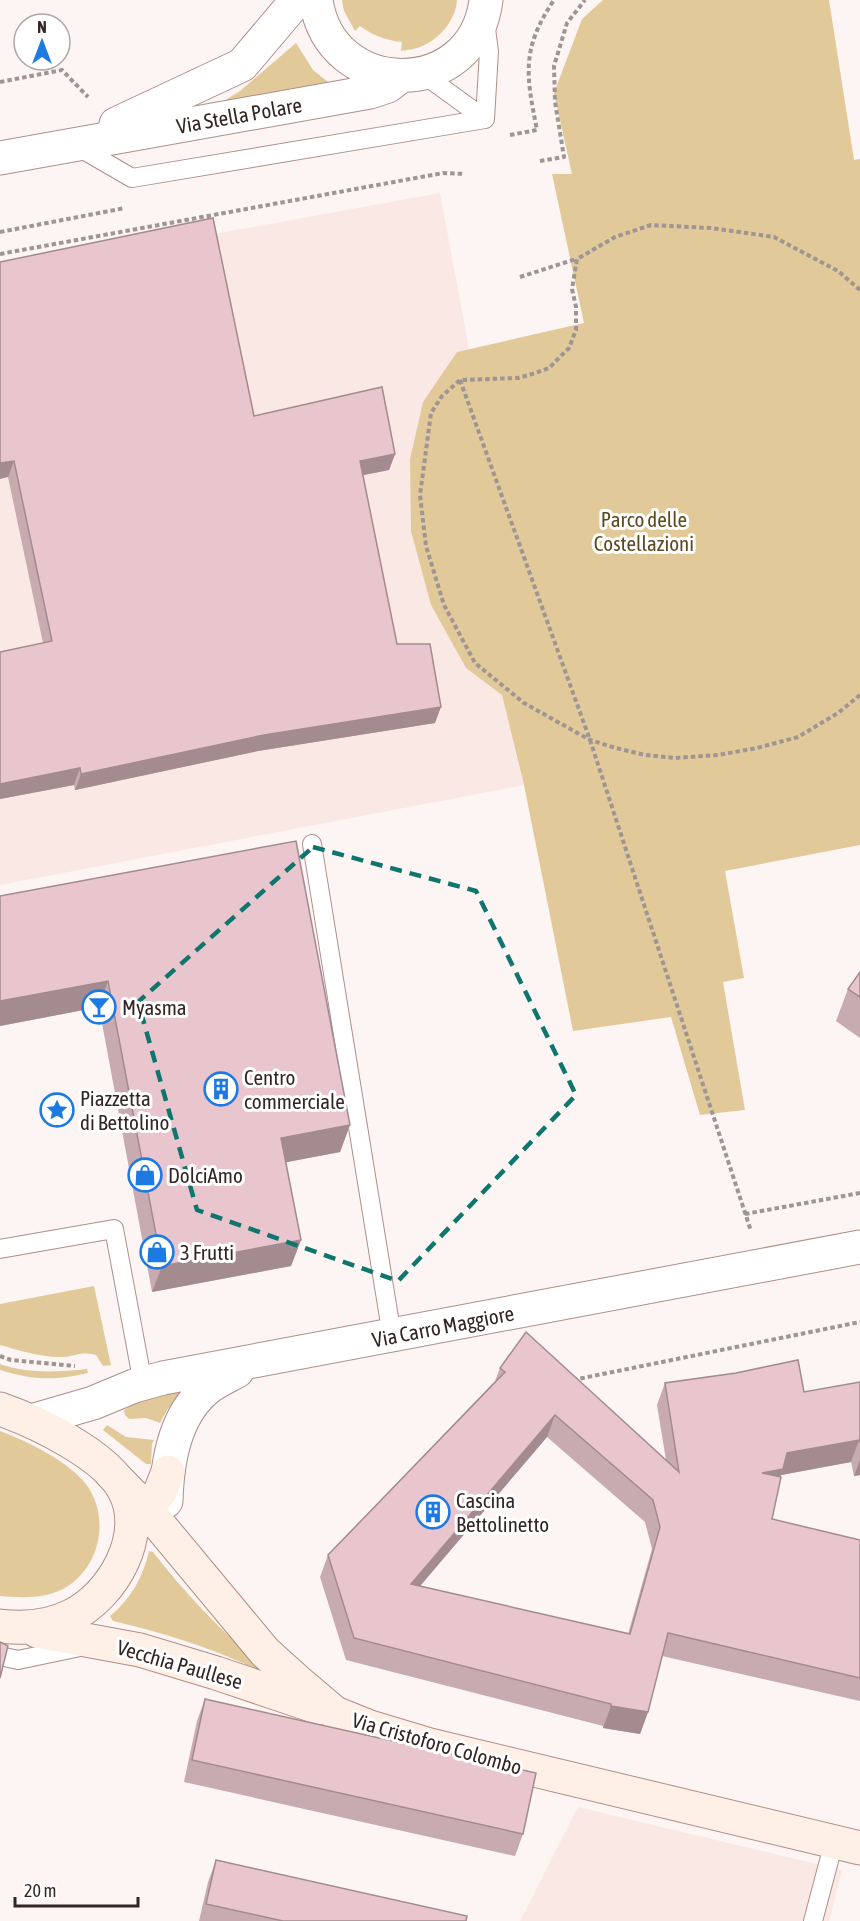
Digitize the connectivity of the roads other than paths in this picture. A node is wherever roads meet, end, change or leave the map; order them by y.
1 (297, 0) edge
2 (316, 0) edge
3 (489, 5) edge
4 (412, 75) junction
5 (485, 119) junction
6 (73, 144) junction
7 (0, 158) edge
8 (312, 844) dead end
9 (860, 1247) edge
10 (0, 1249) edge
11 (392, 1336) junction
12 (255, 1362) junction
13 (143, 1384) junction
14 (0, 1409) edge
15 (32, 1421) junction
16 (148, 1522) junction
17 (10, 1627) edge
18 (108, 1643) junction
19 (0, 1656) edge
20 (335, 1713) junction
21 (847, 1845) edge
22 (813, 1921) edge

1 - 6 street, Via Stella Polare
2 - 4 street
3 - 4 street, Via Stella Polare
3 - 5 lane
4 - 5 lane
4 - 6 street, Via Stella Polare
5 - 6 lane
6 - 7 street, Via Stella Polare
8 - 11 lane
9 - 11 street, Via Carro Maggiore
10 - 13 lane
11 - 12 street, Via Carro Maggiore
12 - 13 street, Via Carro Maggiore
12 - 16 street
13 - 15 street, Via Carro Maggiore
14 - 15 main road, Via Cristoforo Colombo
15 - 16 main road, Via Cristoforo Colombo
16 - 17 main road
16 - 20 main road, Via Cristoforo Colombo
17 - 18 main road, Vecchia Paullese
18 - 19 lane
18 - 20 main road, Vecchia Paullese
20 - 21 main road, Via Cristoforo Colombo
21 - 22 lane

